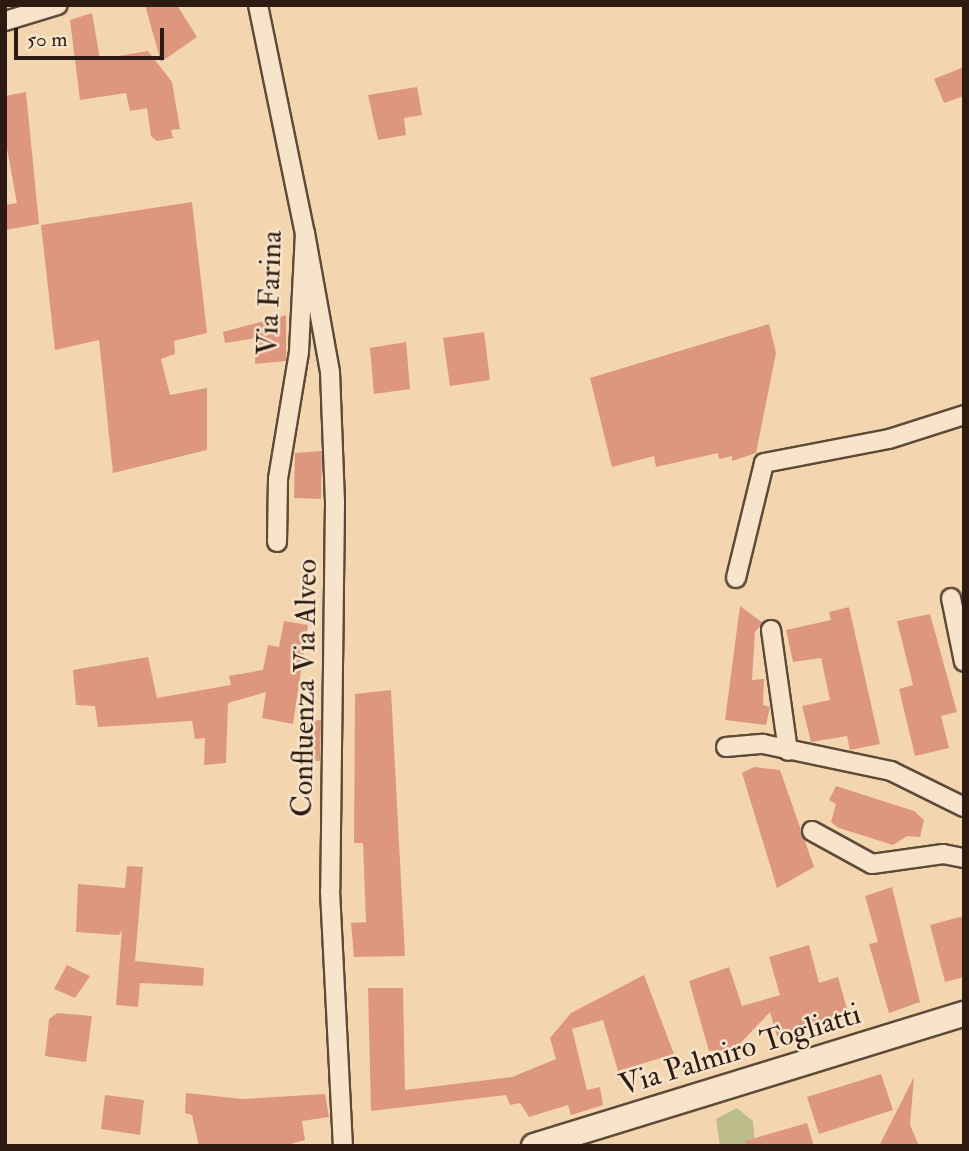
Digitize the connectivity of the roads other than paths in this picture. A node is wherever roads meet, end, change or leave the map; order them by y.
1 (58, 5) edge
2 (258, 5) edge
3 (5, 21) edge
4 (304, 233) junction
5 (964, 415) edge
6 (277, 542) dead end
7 (736, 578) dead end
8 (951, 598) dead end
9 (771, 630) dead end
10 (964, 662) edge
11 (726, 747) dead end
12 (788, 751) junction
13 (964, 807) edge
14 (812, 831) dead end
15 (964, 858) edge
16 (964, 1014) edge
17 (342, 1146) edge
18 (534, 1146) edge

1 - 3 street
2 - 4 street, Via Farina
4 - 6 street, Via Farina
4 - 17 street, Confluenza Via Alveo
5 - 7 street
8 - 10 street
9 - 12 street
11 - 12 street
12 - 13 street
14 - 15 street
16 - 18 street, Via Palmiro Togliatti

